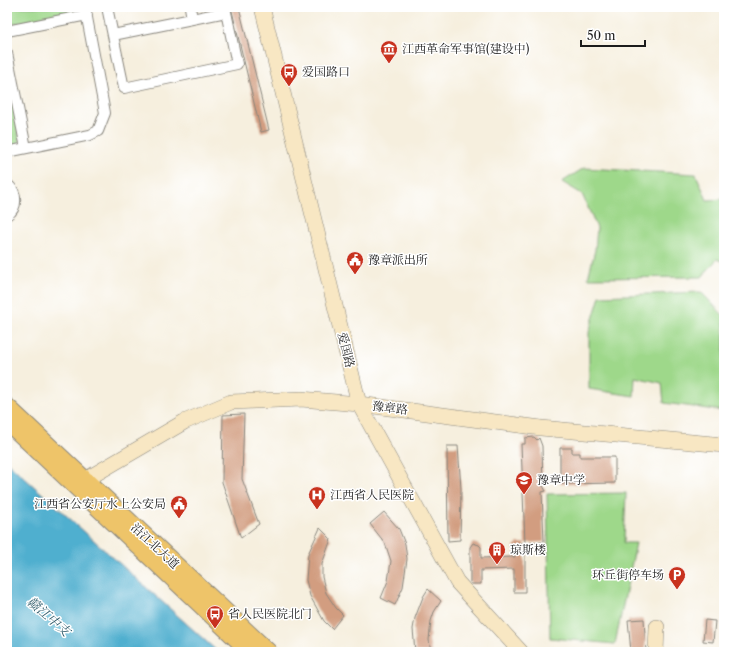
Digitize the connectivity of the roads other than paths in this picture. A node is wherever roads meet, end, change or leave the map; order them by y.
1 (107, 7) edge
2 (190, 7) edge
3 (262, 7) edge
4 (226, 10) edge
5 (86, 11) edge
6 (192, 19) junction
7 (7, 31) edge
8 (113, 35) junction
9 (7, 53) edge
10 (26, 148) junction
11 (7, 152) edge
12 (7, 184) edge
13 (7, 215) edge
14 (360, 404) junction
15 (7, 406) edge
16 (7, 422) edge
17 (724, 445) edge
18 (81, 484) junction
19 (657, 627) dead end
20 (250, 652) edge
21 (270, 652) edge
22 (520, 652) edge
23 (656, 652) edge

1 - 8 street
2 - 6 street
3 - 14 street, 爱国路
4 - 6 street
4 - 8 street
5 - 7 street
5 - 10 street
6 - 8 street
9 - 10 street
10 - 11 street
12 - 13 street
14 - 17 street, 豫章路
14 - 18 street, 豫章路
14 - 22 street, 爱国路
15 - 18 main road, 沿江北大道
16 - 18 main road, 沿江北大道
18 - 20 main road, 沿江北大道
18 - 21 main road, 沿江北大道
19 - 23 street

